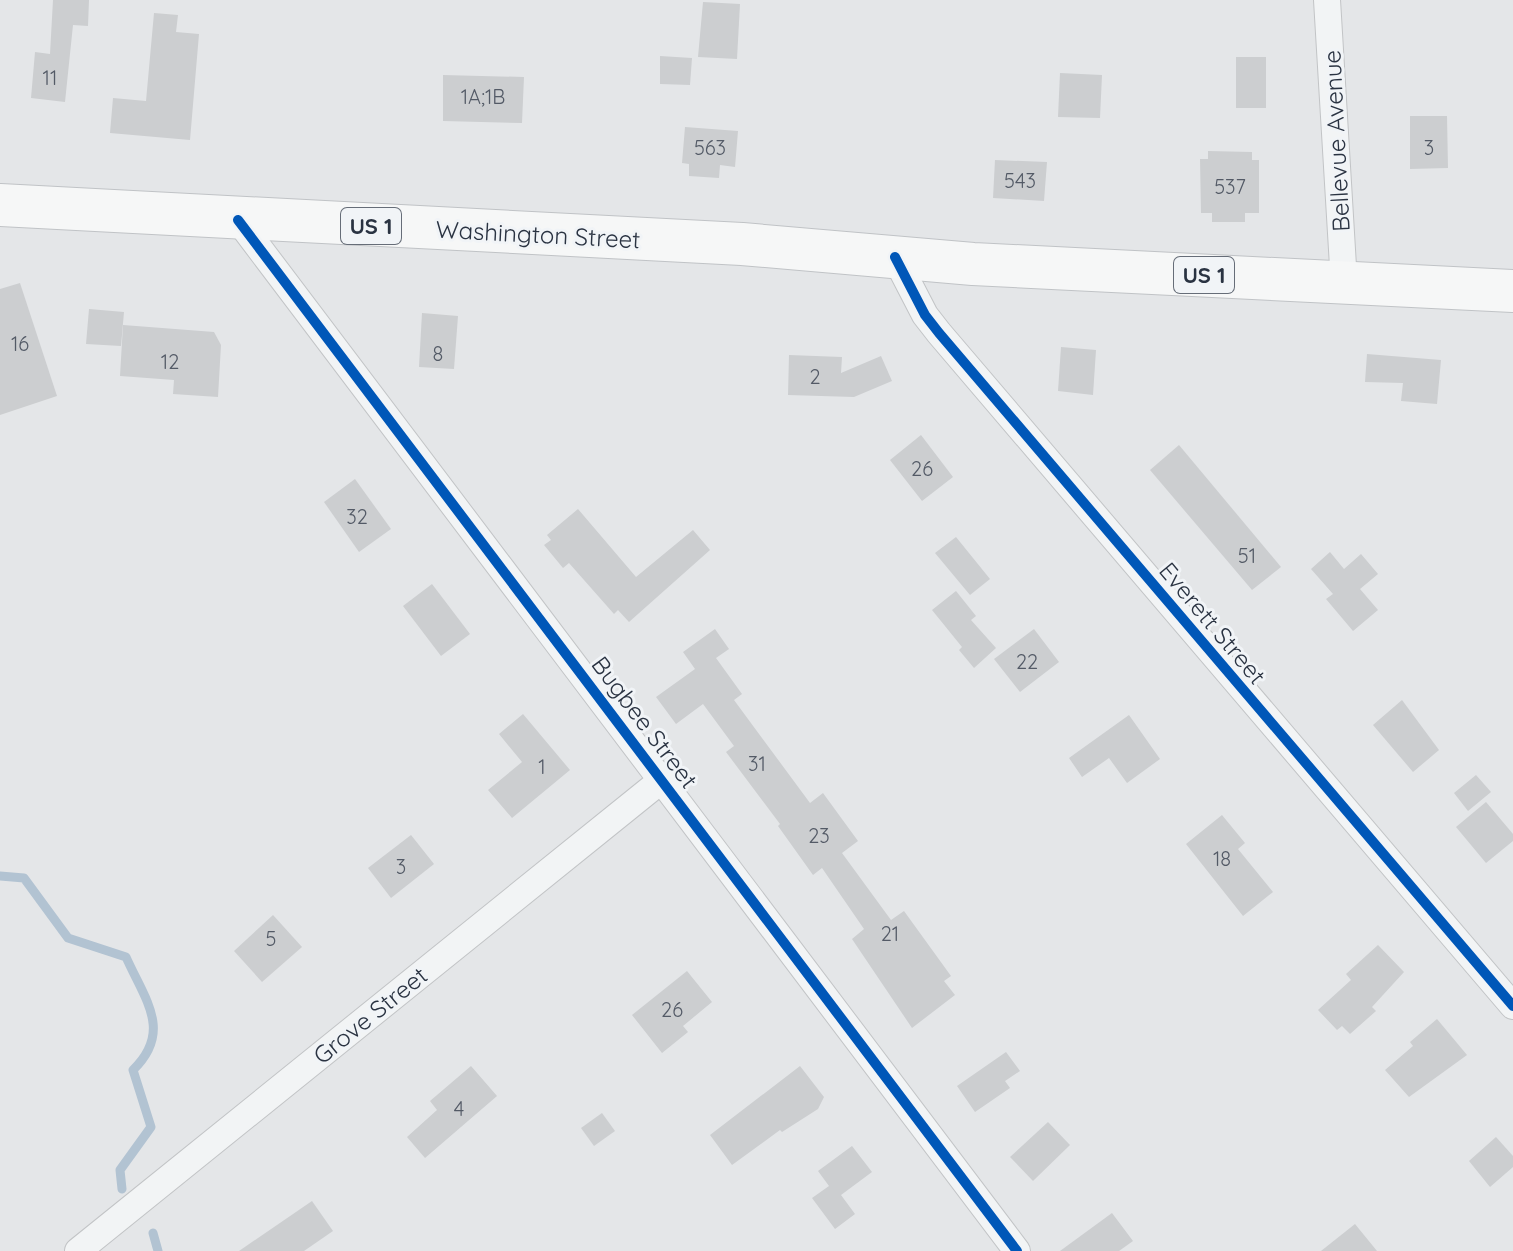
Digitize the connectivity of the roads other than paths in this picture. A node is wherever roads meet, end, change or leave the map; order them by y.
1 (1327, 0) edge
2 (0, 205) edge
3 (238, 220) junction
4 (895, 257) junction
5 (1344, 283) junction
6 (1513, 291) edge
7 (663, 779) junction
8 (1513, 1006) edge
9 (78, 1251) edge
10 (1017, 1251) edge

1 - 5 street, Bellevue Avenue
2 - 3 main road, Washington Street / US 1
3 - 4 main road, Washington Street / US 1
3 - 7 street, Bugbee Street
4 - 5 main road, US 1
4 - 8 street, Everett Street
5 - 6 main road, US 1
7 - 9 street, Grove Street
7 - 10 street, Bugbee Street

